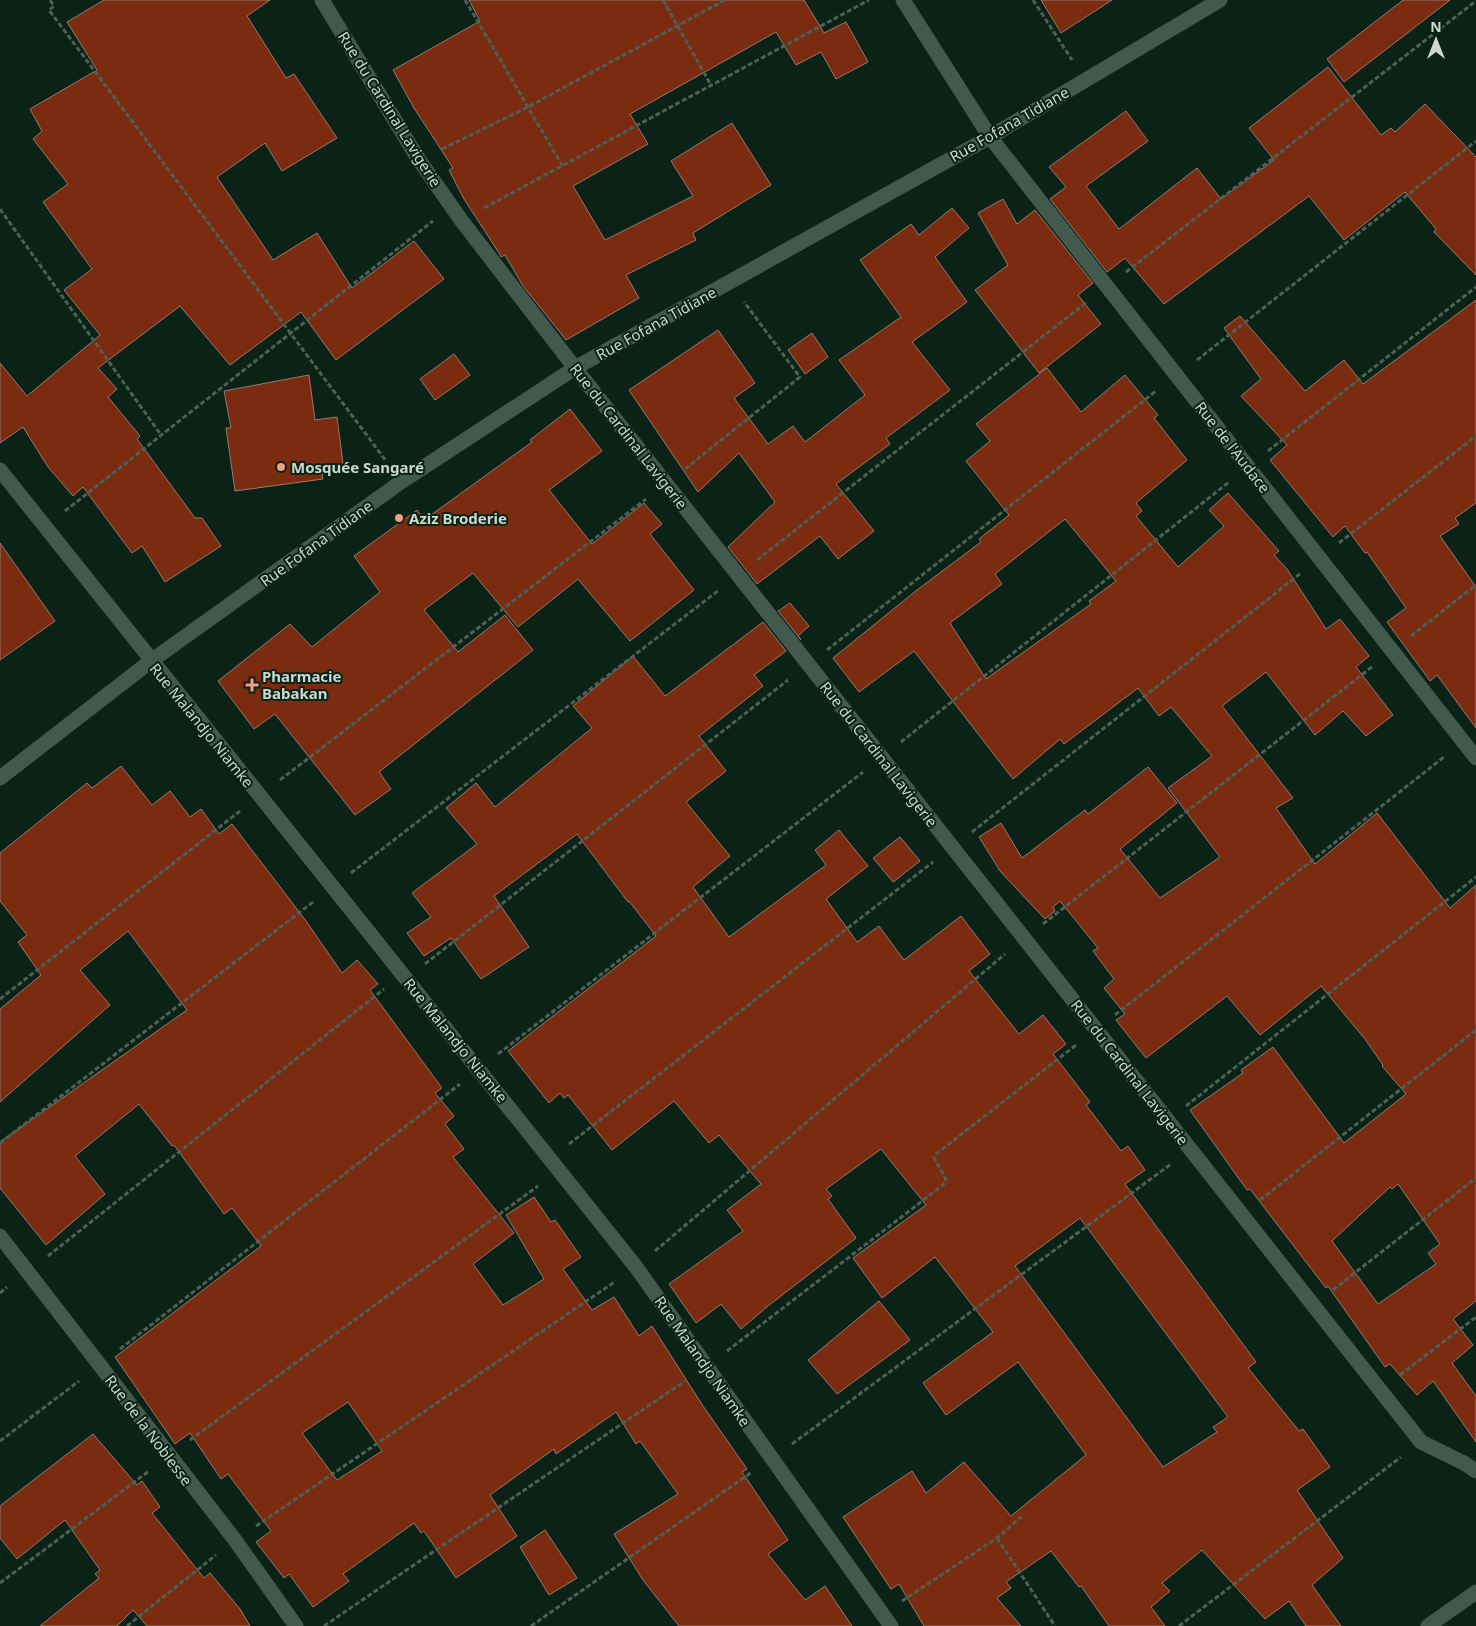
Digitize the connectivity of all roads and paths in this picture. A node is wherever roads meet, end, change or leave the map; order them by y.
1 (50, 0) edge
2 (322, 0) edge
3 (465, 0) edge
4 (663, 0) edge
5 (725, 0) edge
6 (869, 0) edge
7 (903, 0) edge
8 (1033, 0) edge
9 (1220, 0) edge
10 (678, 25) junction
11 (1085, 80) junction
12 (711, 85) junction
13 (526, 108) junction
14 (990, 137) junction
15 (1476, 141) edge
16 (419, 160) junction
17 (562, 165) junction
18 (452, 207) junction
19 (0, 209) edge
20 (461, 220) junction
21 (729, 282) junction
22 (1476, 288) edge
23 (292, 333) junction
24 (575, 368) junction
25 (1177, 375) junction
26 (161, 435) junction
27 (1476, 436) edge
28 (1248, 466) junction
29 (0, 470) edge
30 (401, 482) junction
31 (667, 483) junction
32 (44, 526) junction
33 (1320, 558) junction
34 (1476, 585) edge
35 (1392, 650) junction
36 (151, 661) junction
37 (809, 664) junction
38 (1463, 742) junction
39 (882, 757) junction
40 (1476, 758) edge
41 (0, 778) edge
42 (259, 796) junction
43 (953, 847) junction
44 (1476, 877) edge
45 (1024, 938) junction
46 (405, 976) junction
47 (0, 999) edge
48 (1096, 1030) junction
49 (1476, 1030) edge
50 (479, 1069) junction
51 (1168, 1120) junction
52 (1190, 1149) junction
53 (555, 1164) junction
54 (1476, 1178) edge
55 (1242, 1214) junction
56 (0, 1236) edge
57 (636, 1267) junction
58 (28, 1272) junction
59 (0, 1293) edge
60 (1312, 1306) junction
61 (1476, 1317) edge
62 (99, 1365) junction
63 (706, 1366) junction
64 (1380, 1390) junction
65 (0, 1441) edge
66 (1421, 1442) junction
67 (168, 1456) junction
68 (772, 1458) junction
69 (1476, 1472) edge
70 (1021, 1518) dead end
71 (998, 1538) junction
72 (235, 1540) junction
73 (0, 1583) edge
74 (1476, 1592) edge
75 (886, 1620) edge
76 (127, 1626) edge
77 (296, 1626) edge
78 (324, 1626) edge
79 (531, 1626) edge
80 (1055, 1626) edge
81 (1178, 1626) edge
82 (1428, 1626) edge

1 - 23 path
2 - 16 street, Rue du Cardinal Lavigerie
3 - 13 path
4 - 10 path
5 - 10 path
6 - 12 path
7 - 14 street, Rue de l'Audace
8 - 11 path
9 - 11 street, Rue Fofana Tidiane
10 - 12 path
10 - 13 path
11 - 14 street, Rue Fofana Tidiane
12 - 17 path
13 - 16 path
13 - 17 path
14 - 21 street, Rue Fofana Tidiane
14 - 25 street, Rue de l'Audace
15 - 25 path
16 - 18 street, Rue du Cardinal Lavigerie
17 - 20 path
18 - 20 street, Rue du Cardinal Lavigerie
18 - 23 path
19 - 26 path
20 - 24 street, Rue du Cardinal Lavigerie
21 - 24 street, Rue Fofana Tidiane
21 - 31 path
22 - 28 path
23 - 26 path
23 - 30 path
24 - 30 street, Rue Fofana Tidiane
24 - 31 street, Rue du Cardinal Lavigerie
25 - 28 street, Rue de l'Audace
25 - 37 path
26 - 32 path
27 - 33 path
28 - 33 street, Rue de l'Audace
28 - 39 path
29 - 32 street, Rue Malandjo Niamke
30 - 36 street, Rue Fofana Tidiane
31 - 37 street, Rue du Cardinal Lavigerie
31 - 42 path
32 - 36 street, Rue Malandjo Niamke
33 - 35 street, Rue de l'Audace
33 - 43 path
34 - 35 path
35 - 38 street, Rue de l'Audace
35 - 45 path
36 - 41 street, Rue Fofana Tidiane
36 - 42 street, Rue Malandjo Niamke
37 - 39 street, Rue du Cardinal Lavigerie
37 - 46 path
38 - 40 street, Rue de l'Audace
38 - 48 path
39 - 43 street, Rue du Cardinal Lavigerie
39 - 50 path
42 - 46 street, Rue Malandjo Niamke
42 - 47 path
43 - 45 street, Rue du Cardinal Lavigerie
43 - 53 path
44 - 51 path
45 - 48 street, Rue du Cardinal Lavigerie
45 - 57 path
46 - 50 street, Rue Malandjo Niamke
46 - 58 path
48 - 51 street, Rue du Cardinal Lavigerie
48 - 63 path
49 - 55 path
50 - 53 street, Rue Malandjo Niamke
50 - 62 path
51 - 52 street, Rue du Cardinal Lavigerie
52 - 55 street, Rue du Cardinal Lavigerie
52 - 68 path
53 - 57 street, Rue Malandjo Niamke
53 - 67 path
54 - 60 path
55 - 60 street, Rue du Cardinal Lavigerie
56 - 58 street, Rue de la Noblesse
57 - 63 street, Rue Malandjo Niamke
57 - 72 path
58 - 59 path
58 - 62 street, Rue de la Noblesse
60 - 64 street, Rue du Cardinal Lavigerie
61 - 64 path
62 - 65 path
62 - 67 street, Rue de la Noblesse
63 - 68 street, Rue Malandjo Niamke
63 - 78 path
64 - 66 street, Rue du Cardinal Lavigerie
66 - 69 street, Rue du Cardinal Lavigerie
66 - 81 path
67 - 72 street, Rue de la Noblesse
67 - 73 path
68 - 75 street, Rue Malandjo Niamke
68 - 79 path
70 - 71 path
71 - 75 path
71 - 80 path
72 - 76 path
72 - 77 street, Rue de la Noblesse
74 - 82 street

